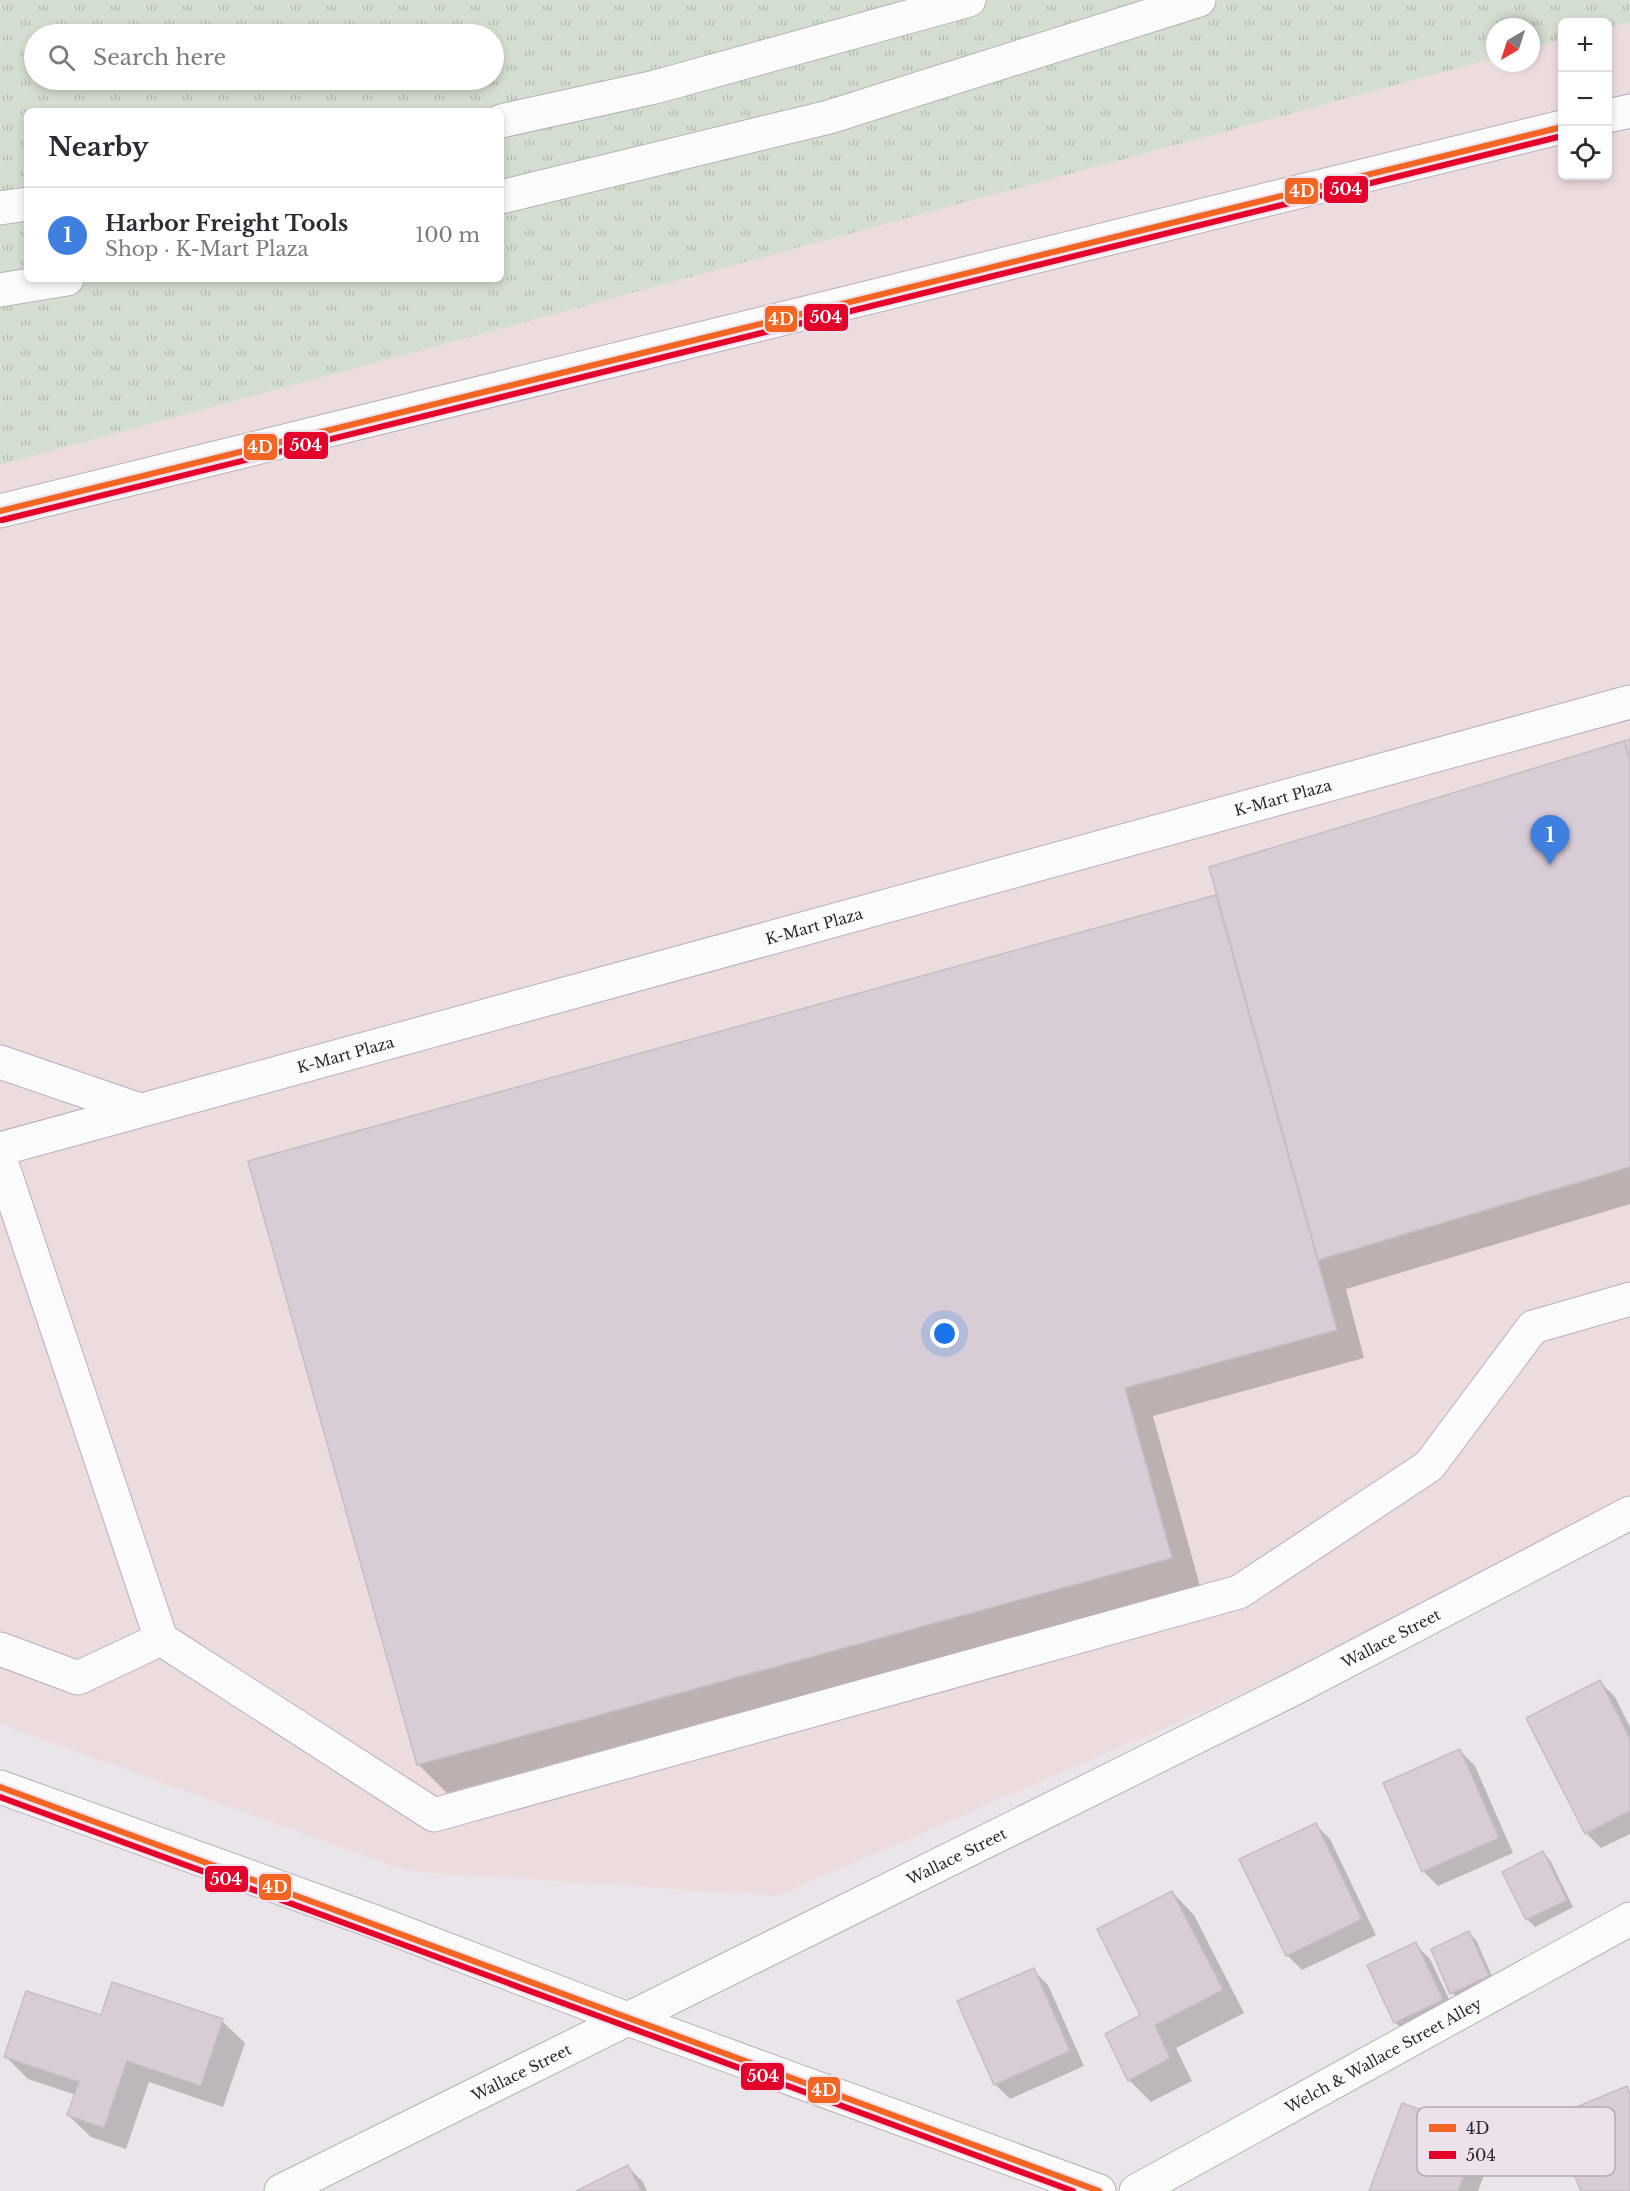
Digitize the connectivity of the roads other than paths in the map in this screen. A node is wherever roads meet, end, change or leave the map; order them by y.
1 (969, 0) edge
2 (1199, 0) edge
3 (1630, 111) edge
4 (1612, 115) edge
5 (504, 120) edge
6 (1558, 129) edge
7 (504, 195) edge
8 (24, 204) edge
9 (0, 208) edge
10 (49, 282) edge
11 (0, 290) edge
12 (0, 511) edge
13 (1630, 702) edge
14 (0, 1062) edge
15 (140, 1110) junction
16 (0, 1149) edge
17 (0, 1158) edge
18 (1630, 1299) edge
19 (1630, 1513) edge
20 (161, 1639) junction
21 (0, 1649) edge
22 (0, 1787) edge
23 (1630, 1919) edge
24 (625, 2018) junction
25 (1057, 2186) edge
26 (281, 2191) edge
27 (1099, 2191) edge
28 (1137, 2191) edge

1 - 5 main road
2 - 7 main road
3 - 4 main road
6 - 12 main road
8 - 9 main road
10 - 11 main road
13 - 15 main road, K-Mart Plaza
14 - 15 main road
15 - 16 main road, K-Mart Plaza
17 - 20 main road
18 - 20 main road
19 - 24 main road, Wallace Street
20 - 21 main road
22 - 24 main road
23 - 28 main road, Welch & Wallace Street Alley
24 - 25 main road
24 - 26 main road, Wallace Street
25 - 27 main road

